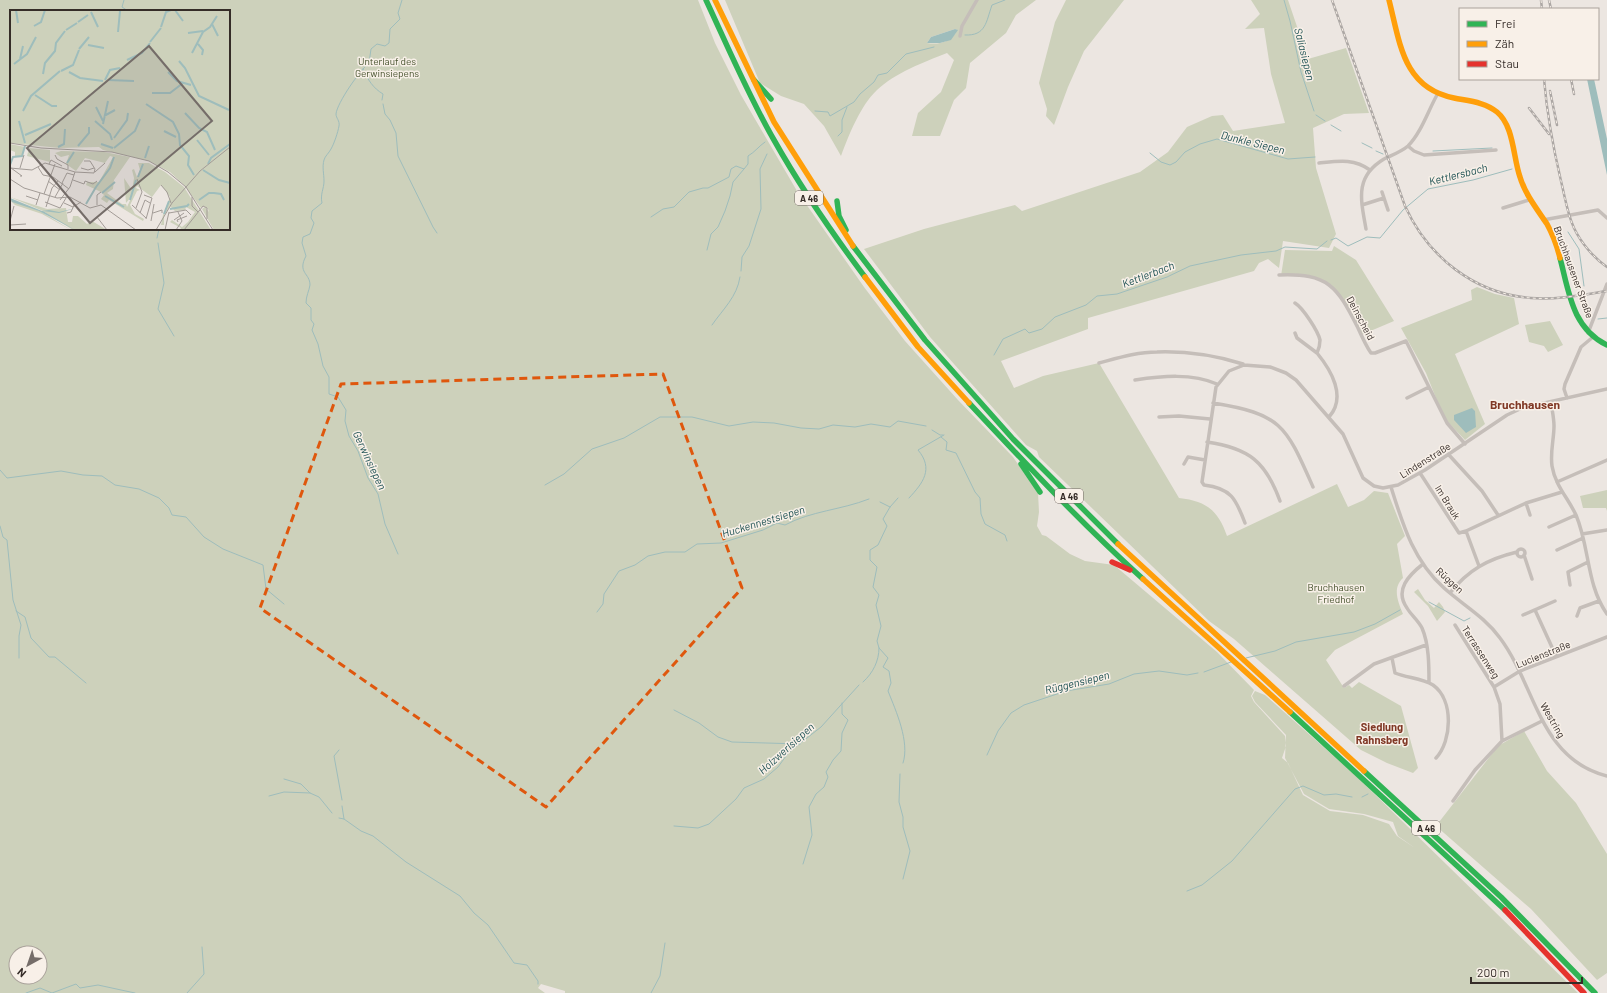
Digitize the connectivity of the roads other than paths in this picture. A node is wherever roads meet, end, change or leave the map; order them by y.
1 (706, 0) edge
2 (715, 0) edge
3 (977, 0) edge
4 (1389, 0) edge
5 (960, 36) dead end
6 (735, 48) junction
7 (1437, 95) junction
8 (771, 99) dead end
9 (1408, 146) junction
10 (1496, 150) dead end
11 (1319, 163) dead end
12 (1370, 170) junction
13 (1382, 192) dead end
14 (1384, 198) junction
15 (1529, 200) junction
16 (837, 201) dead end
17 (1362, 205) junction
18 (1503, 208) dead end
19 (1388, 210) dead end
20 (1607, 218) edge
21 (1543, 220) junction
22 (1366, 229) dead end
23 (855, 250) junction
24 (1279, 275) dead end
25 (1607, 284) edge
26 (1295, 304) dead end
27 (1295, 333) dead end
28 (1590, 335) junction
29 (1607, 346) edge
30 (1317, 353) junction
31 (1099, 363) dead end
32 (1244, 365) junction
33 (1135, 380) dead end
34 (1218, 384) junction
35 (1429, 387) junction
36 (1606, 389) edge
37 (1607, 396) edge
38 (1407, 398) dead end
39 (1567, 398) junction
40 (1551, 402) junction
41 (1213, 403) junction
42 (1159, 417) dead end
43 (1329, 417) junction
44 (1210, 419) junction
45 (1207, 442) junction
46 (1465, 444) junction
47 (1010, 447) junction
48 (1449, 455) junction
49 (1607, 460) edge
50 (1205, 462) junction
51 (1184, 464) dead end
52 (1420, 473) junction
53 (1557, 482) junction
54 (1313, 487) dead end
55 (1391, 488) junction
56 (1040, 492) dead end
57 (1562, 492) junction
58 (1280, 501) dead end
59 (1526, 503) junction
60 (1498, 515) junction
61 (1576, 515) junction
62 (1530, 516) dead end
63 (1245, 522) dead end
64 (1549, 527) dead end
65 (1607, 530) edge
66 (1466, 531) junction
67 (1582, 536) junction
68 (1557, 550) dead end
69 (1112, 562) dead end
70 (1588, 562) junction
71 (1423, 564) junction
72 (1479, 566) junction
73 (1532, 579) dead end
74 (1570, 585) dead end
75 (1159, 593) junction
76 (1450, 593) junction
77 (1555, 601) dead end
78 (1599, 601) junction
79 (1535, 610) junction
80 (1607, 614) edge
81 (1523, 615) dead end
82 (1577, 616) dead end
83 (1455, 625) dead end
84 (1607, 637) edge
85 (1426, 645) junction
86 (1556, 656) junction
87 (1392, 658) junction
88 (1520, 671) junction
89 (1429, 683) junction
90 (1344, 686) dead end
91 (1494, 687) junction
92 (1542, 721) junction
93 (1502, 741) junction
94 (1436, 758) dead end
95 (1607, 776) edge
96 (1453, 801) dead end
97 (1584, 993) edge
98 (1595, 993) edge

1 - 47 main road, A 46
2 - 6 main road, A 46
3 - 5 street
4 - 7 main road
6 - 8 main road
6 - 23 main road, A 46
7 - 9 street
7 - 15 main road, Bruchhausener Straße
9 - 10 street
9 - 12 street
11 - 12 street
12 - 17 street
13 - 14 street
14 - 17 street
14 - 19 street
15 - 18 street
15 - 21 main road, Bruchhausener Straße
16 - 23 main road
17 - 22 street
20 - 21 street
21 - 28 main road, Bruchhausener Straße
23 - 98 main road, A 46
24 - 35 street, Deinscheid
25 - 28 street
26 - 30 street
27 - 30 street
28 - 29 main road, Bruchhausener Straße
28 - 39 street
30 - 43 street
31 - 32 street
32 - 34 street
32 - 43 street, Lindenstraße
33 - 34 street
34 - 41 street
35 - 38 street
35 - 46 street
36 - 37 street
36 - 39 street, Lindenstraße
39 - 40 street, Lindenstraße
40 - 46 street, Lindenstraße
40 - 53 street
41 - 44 street
41 - 54 street
42 - 44 street
43 - 55 street, Lindenstraße
44 - 45 street
45 - 50 street
45 - 58 street
46 - 48 street, Lindenstraße
47 - 56 main road
47 - 75 main road, A 46
48 - 52 street, Lindenstraße
48 - 60 street
49 - 53 street
50 - 51 street
50 - 63 street
52 - 55 street, Lindenstraße
52 - 66 street, Im Brauk
53 - 57 street
55 - 71 street, Rüggen
57 - 59 street
57 - 61 street
59 - 60 street
59 - 62 street
60 - 66 street
61 - 64 street
61 - 67 street
65 - 67 street
66 - 72 street
67 - 68 street
67 - 70 street
69 - 75 main road
70 - 74 street
70 - 78 street
71 - 76 street, Rüggen
71 - 85 street
72 - 73 street
72 - 76 street
75 - 97 main road, A 46
76 - 88 street, Rüggen
77 - 79 street
78 - 80 street
78 - 82 street
79 - 81 street
79 - 86 street
83 - 91 street, Terrassenweg
84 - 86 street, Lucienstraße
85 - 87 street
85 - 89 street
86 - 88 street, Lucienstraße
87 - 89 street
87 - 90 street
88 - 91 street, Lucienstraße
88 - 92 street, Westring
89 - 94 street
91 - 93 street
92 - 93 street
92 - 95 street, Westring
93 - 96 street

